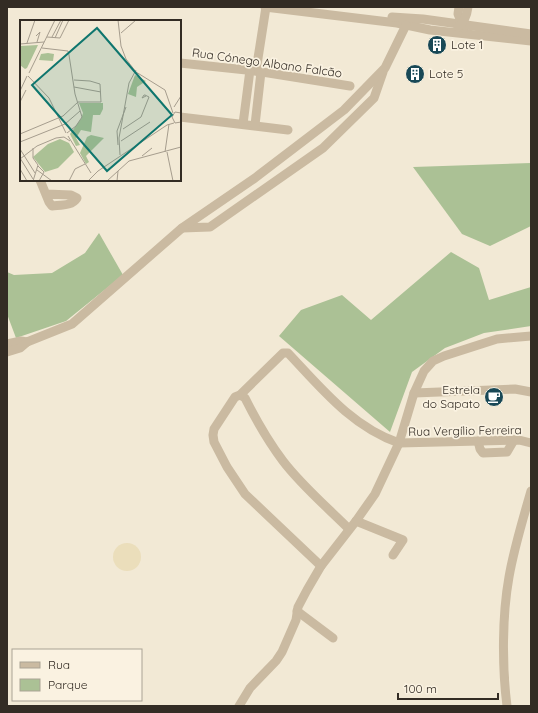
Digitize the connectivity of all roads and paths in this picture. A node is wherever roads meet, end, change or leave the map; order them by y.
1 (266, 7) edge
2 (324, 7) edge
3 (463, 11) edge
4 (450, 23) junction
5 (461, 24) junction
6 (406, 25) junction
7 (474, 26) junction
8 (430, 30) junction
9 (531, 34) edge
10 (493, 36) junction
11 (531, 41) edge
12 (181, 63) edge
13 (384, 68) junction
14 (256, 71) junction
15 (350, 86) dead end
16 (181, 117) edge
17 (243, 124) junction
18 (255, 125) junction
19 (288, 130) dead end
20 (40, 181) edge
21 (46, 194) dead end
22 (182, 228) junction
23 (531, 336) edge
24 (7, 343) edge
25 (23, 344) junction
26 (7, 351) edge
27 (531, 392) edge
28 (414, 393) junction
29 (240, 396) junction
30 (399, 443) junction
31 (531, 443) edge
32 (531, 491) edge
33 (356, 521) junction
34 (349, 529) junction
35 (393, 555) dead end
36 (321, 566) junction
37 (297, 610) junction
38 (333, 638) dead end
39 (239, 706) edge
40 (507, 706) edge

1 - 6 street
1 - 14 street
2 - 4 street
3 - 4 street
3 - 5 street
3 - 7 street
4 - 5 street
5 - 7 street
5 - 8 street
5 - 10 street
6 - 8 street
6 - 13 street
7 - 9 street
8 - 10 street
10 - 11 street
12 - 14 street, Rua Cónego Albano Falcão
13 - 22 street
13 - 22 street
14 - 15 street, Rua Cónego Albano Falcão
14 - 17 street
14 - 18 street
16 - 17 street
17 - 18 street
18 - 19 street
20 - 21 street
22 - 25 street
23 - 28 street
24 - 25 street
25 - 26 street
27 - 28 street
28 - 30 street
29 - 30 street
29 - 34 street
29 - 36 street
30 - 31 street, Rua Vergílio Ferreira
30 - 33 street
32 - 40 street
33 - 34 street
33 - 35 street
34 - 36 street
36 - 37 street
37 - 38 street
37 - 39 street

